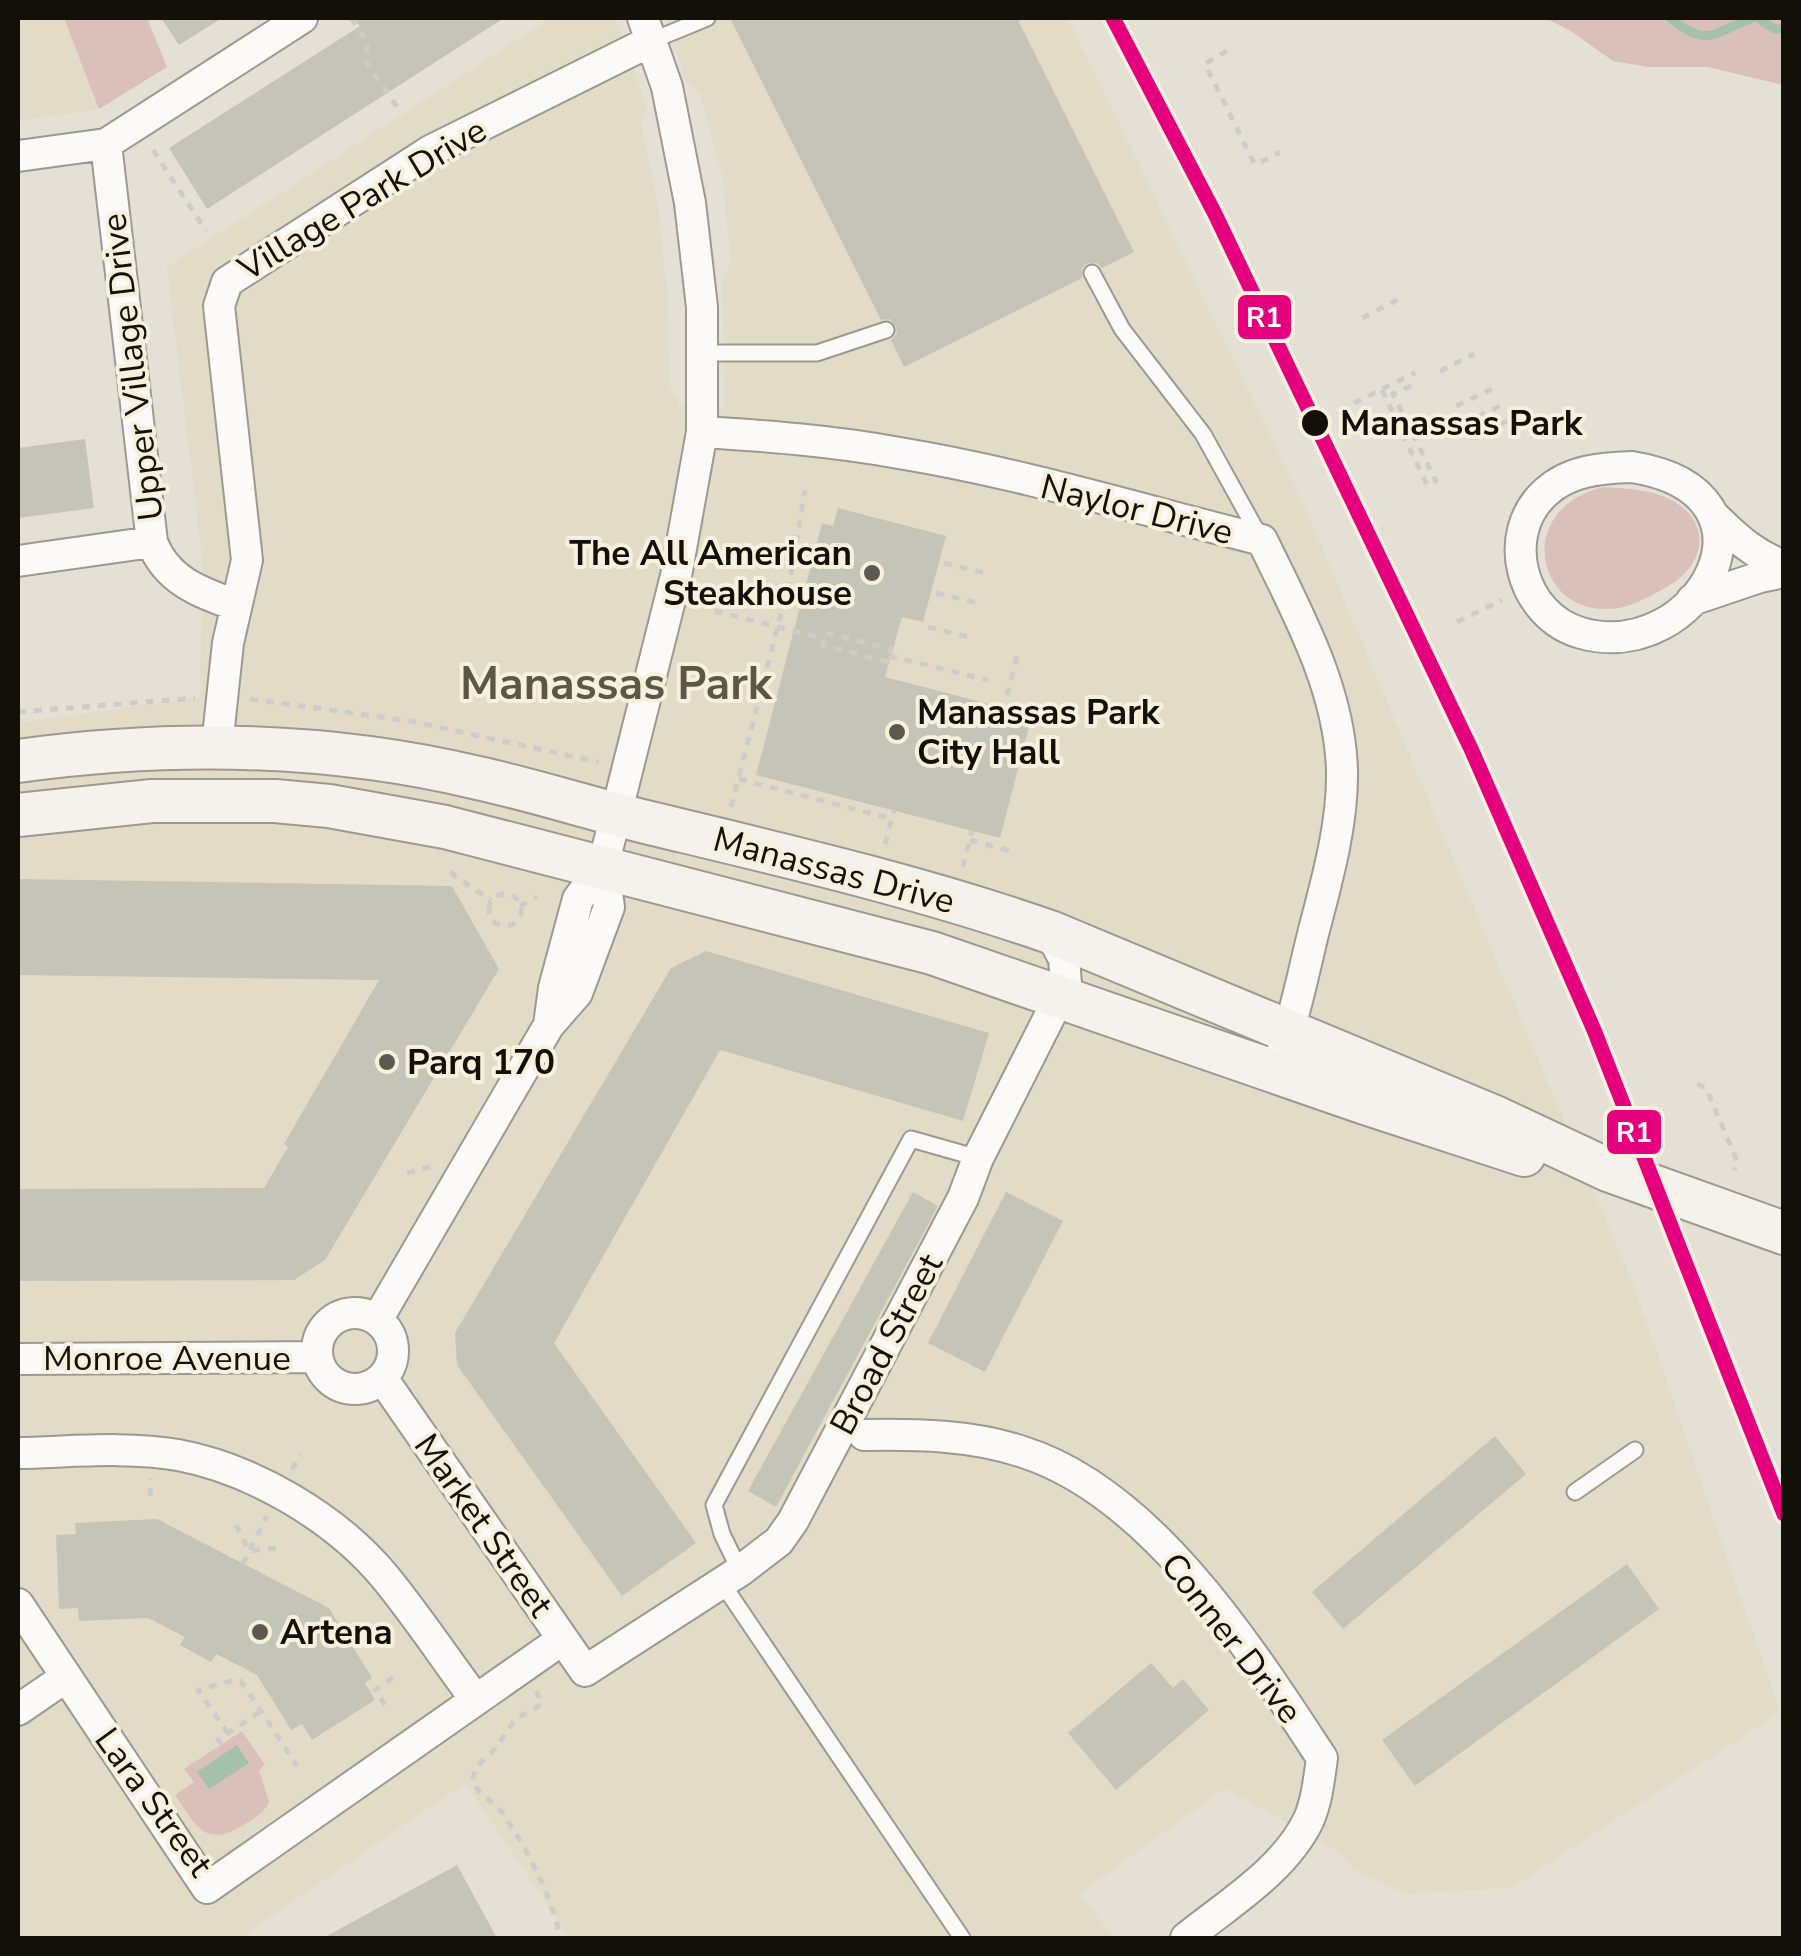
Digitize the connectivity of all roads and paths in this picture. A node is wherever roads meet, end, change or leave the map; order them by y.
1 (302, 18) edge
2 (351, 18) edge
3 (707, 18) edge
4 (647, 29) edge
5 (1226, 52) dead end
6 (397, 108) dead end
7 (146, 138) dead end
8 (106, 144) junction
9 (1280, 152) dead end
10 (18, 156) edge
11 (206, 231) dead end
12 (1092, 273) dead end
13 (1403, 297) dead end
14 (1362, 318) dead end
15 (886, 330) dead end
16 (702, 353) junction
17 (1474, 354) dead end
18 (1440, 371) dead end
19 (1415, 373) dead end
20 (1419, 382) dead end
21 (1492, 389) dead end
22 (1382, 390) junction
23 (1354, 403) dead end
24 (1456, 406) dead end
25 (1500, 406) dead end
26 (1507, 421) dead end
27 (1464, 424) dead end
28 (702, 432) junction
29 (1472, 439) dead end
30 (806, 490) dead end
31 (1714, 516) junction
32 (1262, 540) junction
33 (152, 542) junction
34 (18, 561) edge
35 (944, 563) dead end
36 (1784, 569) edge
37 (990, 574) dead end
38 (936, 593) dead end
39 (1502, 600) dead end
40 (1692, 600) junction
41 (982, 604) dead end
42 (235, 605) junction
43 (714, 611) dead end
44 (1458, 622) dead end
45 (928, 626) dead end
46 (778, 627) junction
47 (972, 638) dead end
48 (825, 639) junction
49 (1019, 650) dead end
50 (889, 656) junction
51 (988, 680) dead end
52 (1008, 695) dead end
53 (207, 697) dead end
54 (242, 698) dead end
55 (18, 712) edge
56 (217, 746) junction
57 (594, 760) dead end
58 (18, 761) edge
59 (738, 779) junction
60 (731, 807) dead end
61 (64, 809) junction
62 (894, 810) dead end
63 (616, 814) junction
64 (18, 816) edge
65 (892, 819) junction
66 (972, 830) dead end
67 (970, 840) junction
68 (884, 846) dead end
69 (1010, 851) dead end
70 (603, 866) junction
71 (963, 867) dead end
72 (450, 872) dead end
73 (537, 897) dead end
74 (492, 901) junction
75 (520, 906) junction
76 (1050, 932) junction
77 (1061, 996) junction
78 (1289, 1030) junction
79 (1276, 1072) junction
80 (1696, 1084) dead end
81 (978, 1158) junction
82 (1608, 1170) junction
83 (1734, 1170) dead end
84 (1784, 1234) edge
85 (377, 1320) junction
86 (318, 1358) junction
87 (18, 1359) edge
88 (382, 1378) junction
89 (864, 1436) dead end
90 (1635, 1450) dead end
91 (18, 1453) edge
92 (302, 1454) dead end
93 (291, 1471) dead end
94 (1575, 1492) dead end
95 (268, 1514) dead end
96 (236, 1525) dead end
97 (278, 1548) dead end
98 (249, 1551) junction
99 (243, 1564) dead end
100 (731, 1577) junction
101 (18, 1604) edge
102 (563, 1639) junction
103 (585, 1671) joint
104 (66, 1677) junction
105 (394, 1677) dead end
106 (533, 1683) dead end
107 (476, 1700) junction
108 (386, 1705) dead end
109 (18, 1710) edge
110 (260, 1711) junction
111 (228, 1733) junction
112 (222, 1744) dead end
113 (297, 1766) dead end
114 (560, 1938) edge
115 (962, 1938) edge
116 (1186, 1938) edge

1 - 8 street
2 - 6 path
3 - 4 lane
4 - 16 street
4 - 42 street, Village Park Drive
5 - 9 path
7 - 11 path
8 - 10 street
8 - 33 street, Upper Village Drive
12 - 32 lane
13 - 14 path
15 - 16 lane
16 - 28 street
17 - 18 path
19 - 22 path
20 - 22 path
21 - 24 path
22 - 23 path
25 - 27 path
26 - 29 path
28 - 32 street, Naylor Drive
28 - 63 street
30 - 46 path
31 - 36 street
31 - 40 street
31 - 40 street
32 - 78 street, Naylor Drive
33 - 34 street
33 - 42 street, Upper Village Drive
35 - 37 path
36 - 40 street
38 - 41 path
39 - 44 path
42 - 56 street, Village Park Drive
43 - 46 path
45 - 47 path
46 - 48 path
46 - 59 path
48 - 50 path
48 - 50 path
49 - 52 path
50 - 51 path
53 - 55 path
54 - 57 path
56 - 58 main road, Manassas Drive
56 - 61 main road
56 - 63 main road, Manassas Drive
59 - 60 path
59 - 65 path
61 - 64 main road, Manassas Drive
61 - 70 main road, Manassas Drive
62 - 65 path
63 - 70 street
63 - 76 main road, Manassas Drive
65 - 68 path
66 - 67 path
67 - 69 path
67 - 71 path
70 - 77 main road, Manassas Drive
70 - 85 street
72 - 74 path
73 - 75 path
74 - 75 path
74 - 75 path
76 - 77 street, Broad Street
76 - 78 main road, Manassas Drive
77 - 79 main road, Manassas Drive
77 - 81 street, Broad Street
78 - 79 street, Naylor Drive
78 - 82 main road, Manassas Drive
79 - 82 main road, Manassas Drive
80 - 83 path
81 - 100 street, Broad Street
81 - 100 lane
82 - 84 main road, Manassas Drive
85 - 86 street
85 - 88 street
86 - 87 street, Monroe Avenue
86 - 88 street
88 - 102 street, Market Street
89 - 116 street, Conner Drive
90 - 94 lane
91 - 107 street
92 - 93 path
95 - 98 path
96 - 98 path
97 - 98 path
98 - 99 path
100 - 103 street, Broad Street
100 - 115 lane
101 - 104 street, Lara Street
102 - 103 street, Market Street
102 - 107 street, Lara Street
104 - 107 street, Lara Street
104 - 109 street
105 - 108 path
106 - 114 path
110 - 111 path
110 - 111 path
110 - 113 path
111 - 112 path

